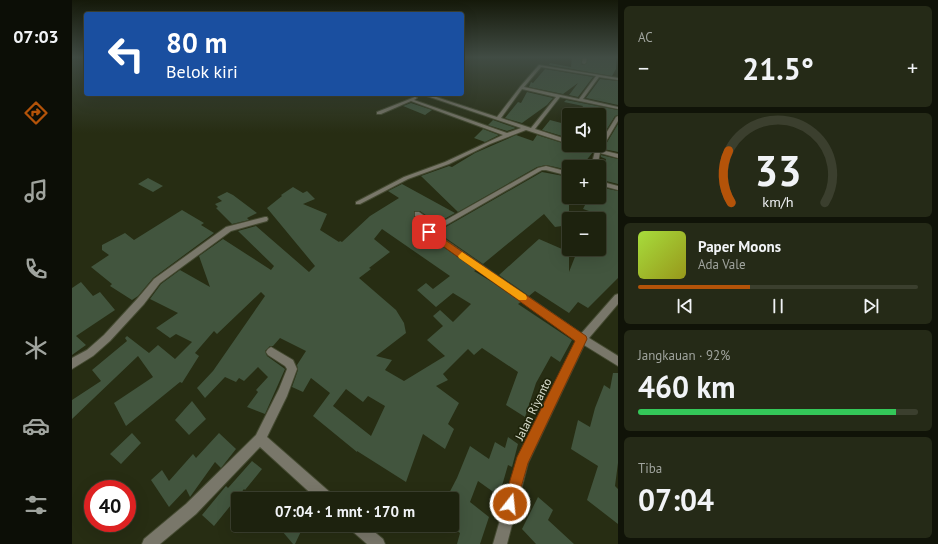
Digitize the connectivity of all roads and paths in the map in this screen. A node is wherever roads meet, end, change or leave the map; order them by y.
1 (526, 82) edge
2 (593, 82) edge
3 (521, 88) junction
4 (420, 96) edge
5 (430, 96) edge
6 (559, 96) junction
7 (411, 100) junction
8 (580, 100) junction
9 (618, 108) edge
10 (379, 113) dead end
11 (618, 117) edge
12 (498, 119) junction
13 (525, 128) junction
14 (532, 130) junction
15 (507, 135) junction
16 (606, 137) edge
17 (562, 140) edge
18 (602, 152) edge
19 (618, 156) edge
20 (562, 172) edge
21 (606, 185) edge
22 (618, 188) edge
23 (358, 203) dead end
24 (417, 214) dead end
25 (265, 219) dead end
26 (433, 230) junction
27 (417, 239) dead end
28 (618, 298) edge
29 (582, 339) junction
30 (271, 352) dead end
31 (618, 361) edge
32 (72, 364) edge
33 (260, 440) junction
34 (319, 492) edge
35 (364, 532) edge
36 (149, 544) edge
37 (378, 544) edge
38 (500, 544) edge

1 - 3 street
2 - 8 street
3 - 6 street
3 - 12 street
4 - 7 street
5 - 12 street
6 - 8 street
6 - 14 street
7 - 10 street
7 - 15 street
8 - 9 street
11 - 16 street
12 - 13 street
13 - 14 street
13 - 15 street
14 - 17 street
15 - 23 street
18 - 19 street
20 - 26 street
21 - 22 street
24 - 26 street
25 - 32 street
26 - 27 street
26 - 29 street
28 - 29 street, Jalan Riyanto
29 - 31 street
29 - 38 street, Jalan Riyanto
30 - 33 street
33 - 34 street
33 - 36 street
35 - 37 street

